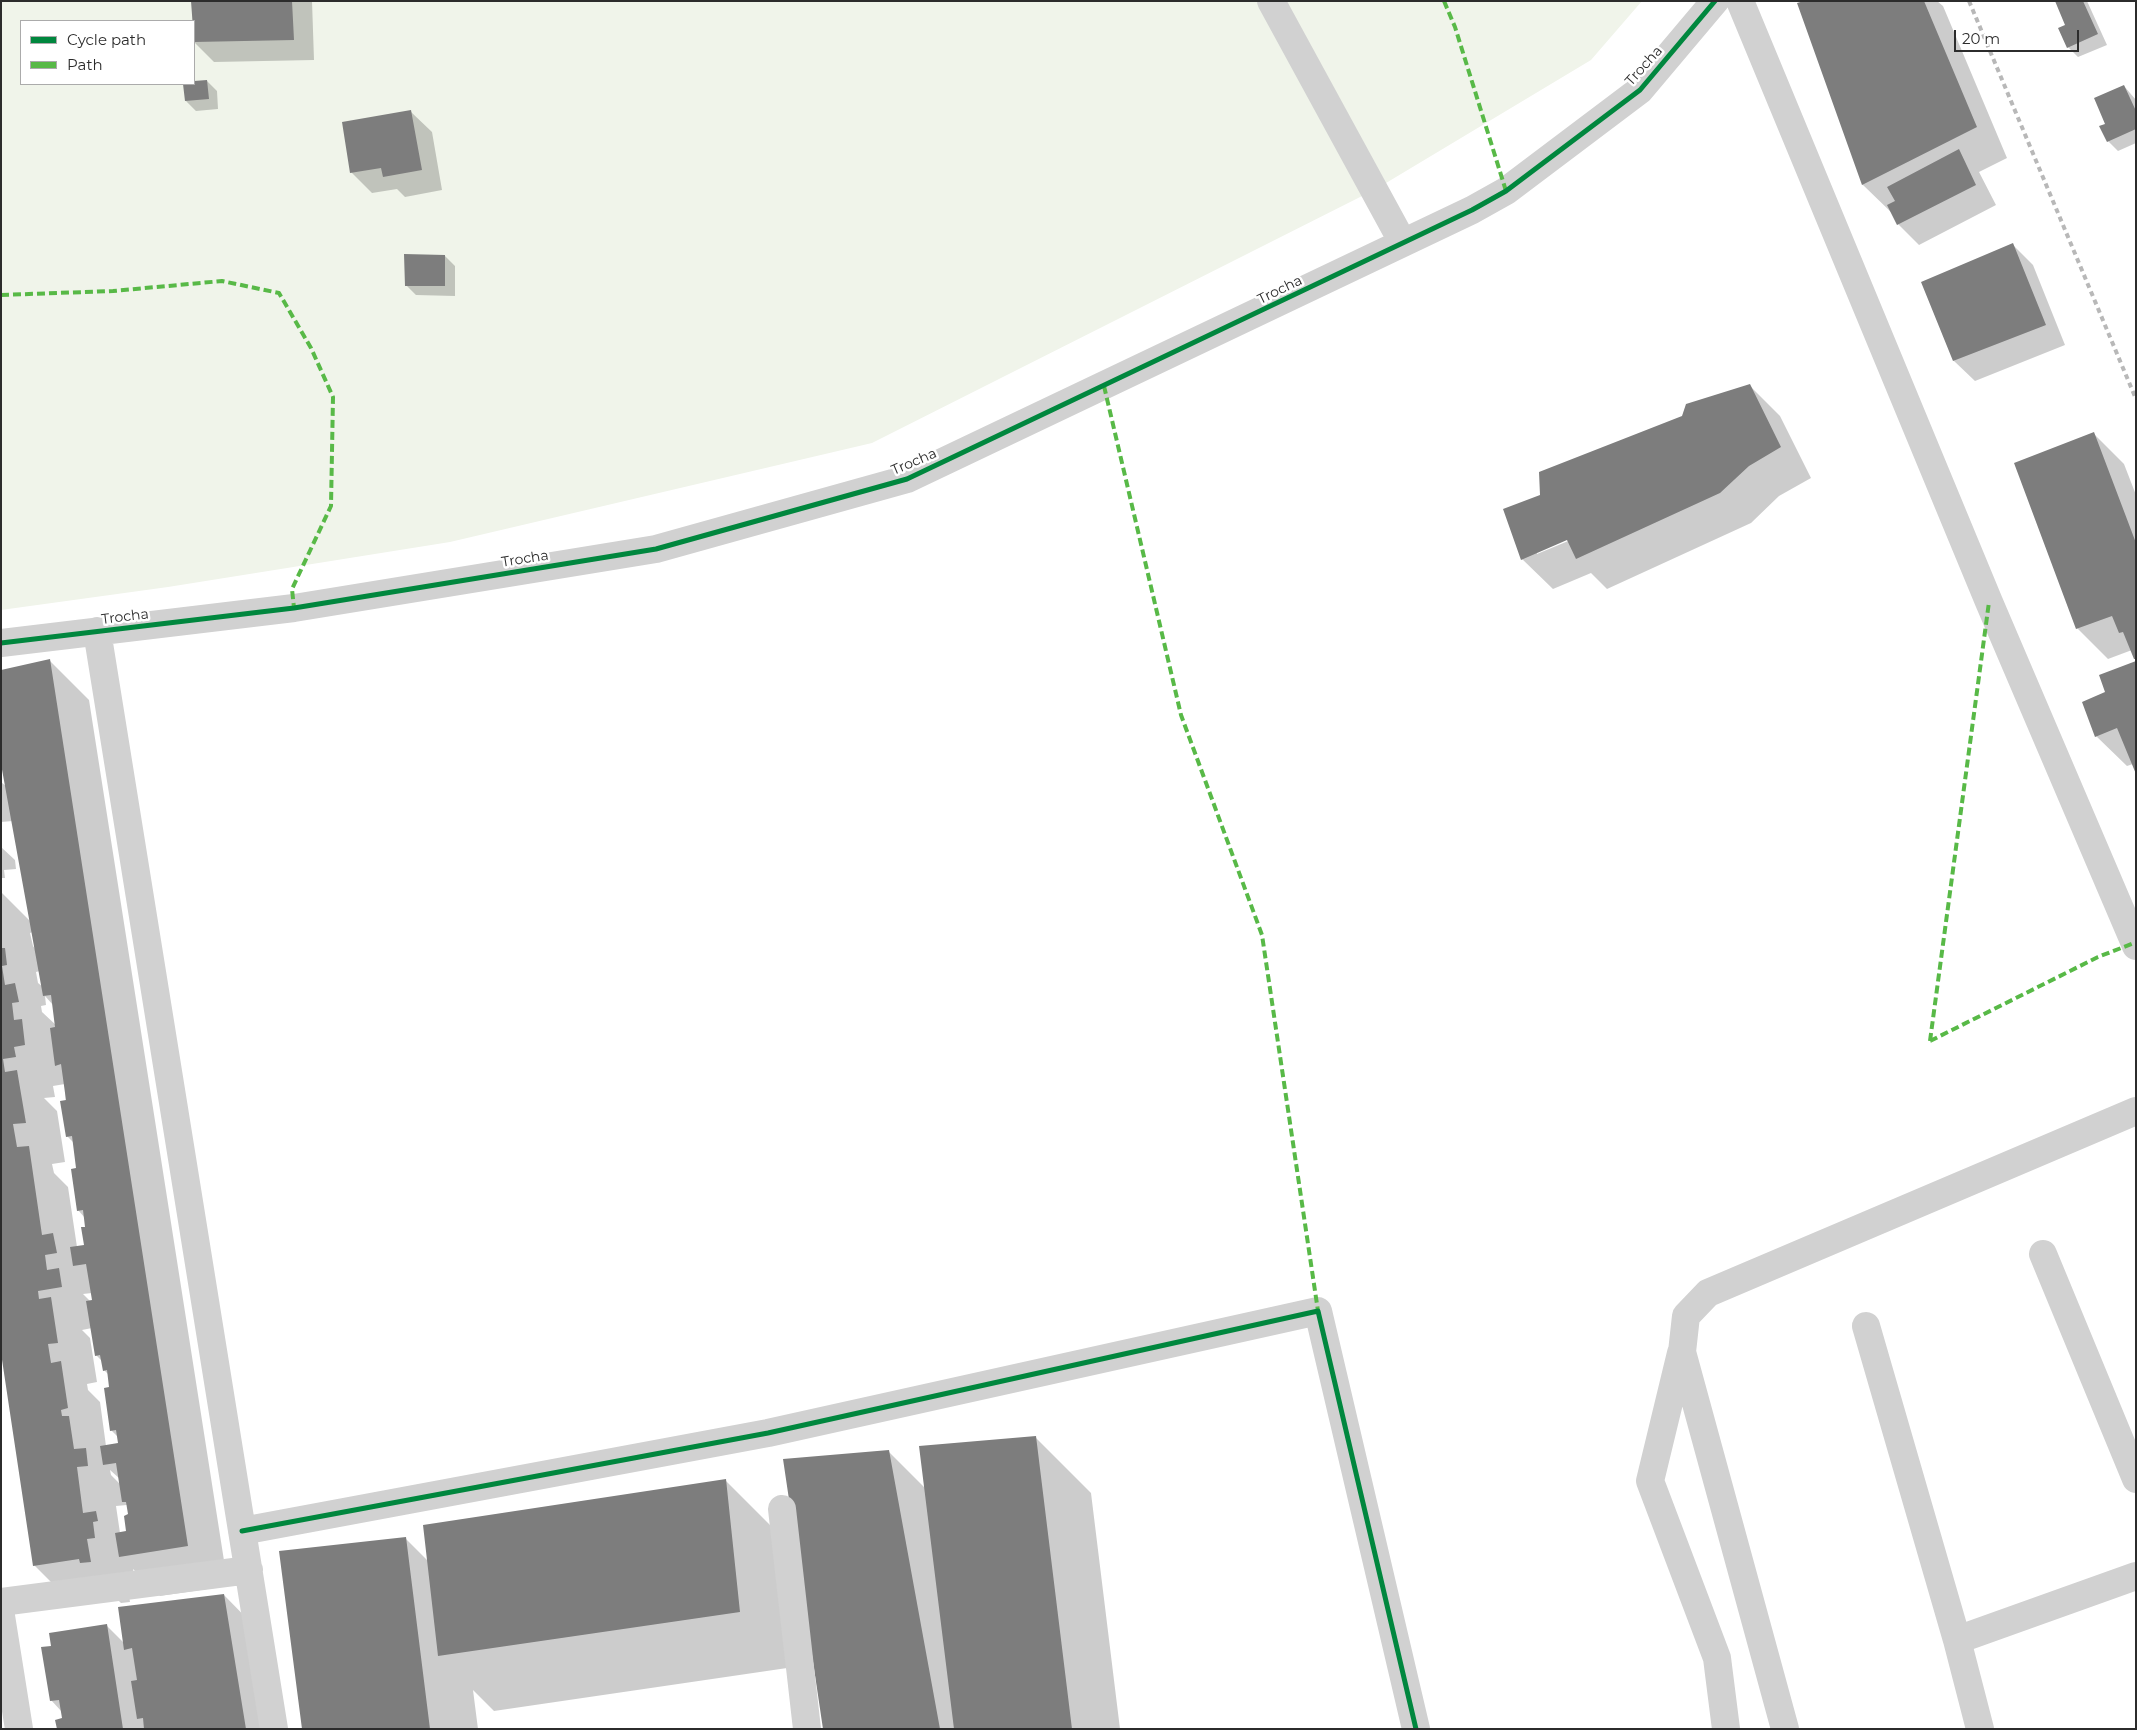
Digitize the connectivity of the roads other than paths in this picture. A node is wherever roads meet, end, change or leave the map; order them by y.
1 (1271, 1) edge
2 (1715, 1) edge
3 (1740, 1) edge
4 (1403, 243) junction
5 (97, 631) junction
6 (1, 643) edge
7 (2136, 946) edge
8 (2136, 1111) edge
9 (2043, 1254) dead end
10 (1866, 1326) dead end
11 (1682, 1352) junction
12 (2136, 1479) edge
13 (782, 1509) dead end
14 (242, 1531) junction
15 (249, 1570) junction
16 (2136, 1576) edge
17 (1, 1602) edge
18 (1, 1616) edge
19 (1957, 1640) junction
20 (19, 1729) edge
21 (274, 1729) edge
22 (807, 1729) edge
23 (1416, 1729) edge
24 (1726, 1729) edge
25 (1785, 1729) edge
26 (1980, 1729) edge

1 - 4 street
2 - 4 street, Trocha
3 - 7 street
4 - 5 street, Trocha
5 - 6 street, Trocha
5 - 14 street
8 - 11 street
9 - 12 street
10 - 19 street
11 - 24 street
11 - 25 street
13 - 22 street
14 - 15 street
14 - 23 street
15 - 17 street
15 - 21 street
16 - 19 street
18 - 20 street
19 - 26 street

